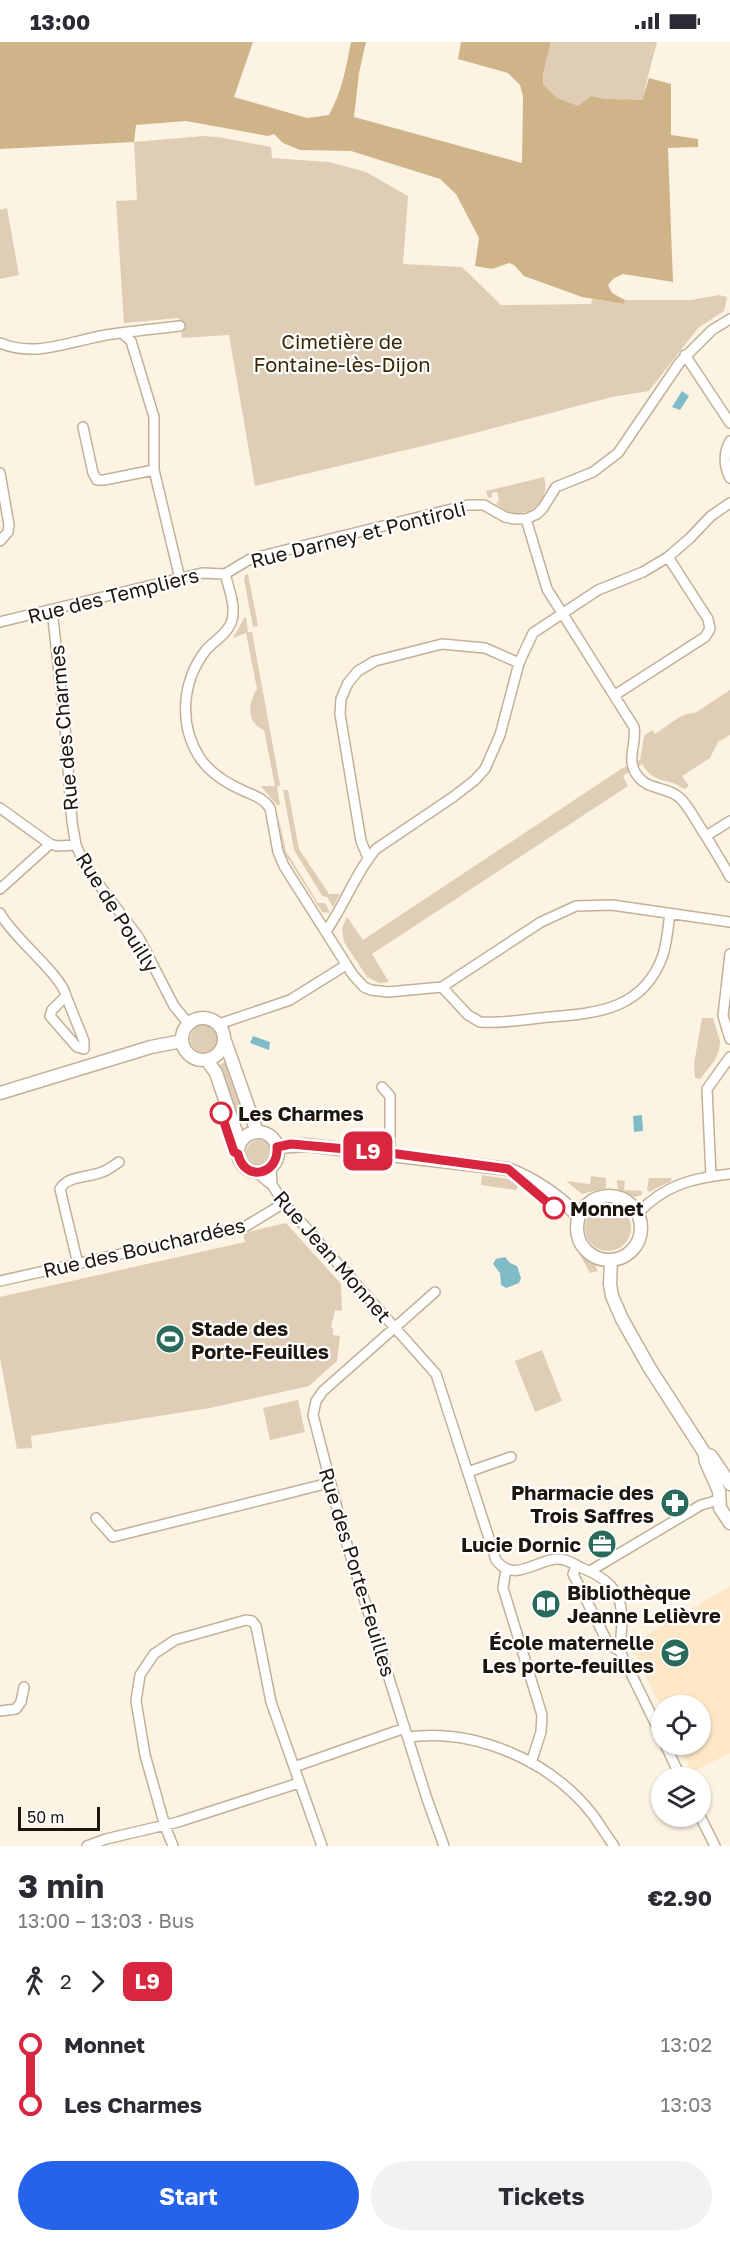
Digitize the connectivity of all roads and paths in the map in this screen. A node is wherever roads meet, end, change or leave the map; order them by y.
1 (730, 319) edge
2 (180, 326) dead end
3 (122, 333) junction
4 (0, 343) edge
5 (685, 355) junction
6 (730, 423) edge
7 (83, 427) dead end
8 (730, 441) edge
9 (154, 470) junction
10 (0, 473) edge
11 (730, 478) edge
12 (730, 503) edge
13 (526, 519) junction
14 (0, 541) edge
15 (668, 557) junction
16 (225, 574) junction
17 (180, 579) junction
18 (52, 610) junction
19 (562, 614) junction
20 (0, 622) edge
21 (519, 663) junction
22 (615, 695) junction
23 (0, 808) edge
24 (730, 821) edge
25 (706, 836) junction
26 (50, 844) junction
27 (76, 845) junction
28 (368, 858) junction
29 (730, 877) edge
30 (0, 889) edge
31 (0, 913) edge
32 (670, 914) junction
33 (730, 922) edge
34 (326, 932) junction
35 (730, 954) edge
36 (346, 965) junction
37 (442, 987) junction
38 (66, 996) junction
39 (188, 1023) junction
40 (219, 1024) junction
41 (730, 1039) edge
42 (182, 1041) junction
43 (225, 1041) junction
44 (84, 1049) junction
45 (730, 1057) edge
46 (207, 1060) junction
47 (89, 1065) junction
48 (382, 1087) dead end
49 (0, 1093) edge
50 (257, 1132) junction
51 (238, 1146) junction
52 (277, 1147) junction
53 (390, 1153) junction
54 (119, 1162) dead end
55 (271, 1166) junction
56 (256, 1172) junction
57 (730, 1174) edge
58 (711, 1176) junction
59 (272, 1185) junction
60 (284, 1203) junction
61 (638, 1213) junction
62 (579, 1217) junction
63 (611, 1260) junction
64 (78, 1264) junction
65 (0, 1281) edge
66 (435, 1292) dead end
67 (394, 1326) junction
68 (511, 1457) dead end
69 (468, 1472) junction
70 (329, 1483) junction
71 (725, 1491) edge
72 (96, 1518) dead end
73 (730, 1523) edge
74 (576, 1566) junction
75 (506, 1569) junction
76 (590, 1571) junction
77 (620, 1652) junction
78 (24, 1687) dead end
79 (0, 1711) edge
80 (651, 1715) edge
81 (407, 1732) junction
82 (531, 1762) junction
83 (294, 1767) junction
84 (299, 1783) junction
85 (165, 1826) junction
86 (706, 1827) edge
87 (87, 1846) edge
88 (173, 1846) edge
89 (322, 1846) edge
90 (444, 1846) edge
91 (614, 1846) edge
92 (715, 1846) edge

1 - 5 street
2 - 3 street
3 - 4 street
3 - 9 street
5 - 6 street
5 - 13 street
7 - 9 street
8 - 11 street
9 - 17 street
10 - 14 street
12 - 15 street
13 - 16 street, Rue Darney et Pontiroli
13 - 19 street
15 - 19 street
15 - 22 street
16 - 17 street, Rue des Templiers
16 - 34 street
17 - 18 street, Rue des Templiers
18 - 20 street, Rue des Templiers
18 - 27 street, Rue des Charmes
19 - 21 street
19 - 22 street
21 - 28 street
21 - 28 street
22 - 25 street
23 - 26 street, Rue de Pouilly
24 - 25 street
25 - 29 street
26 - 27 street, Rue de Pouilly
26 - 30 street
27 - 39 street, Rue de Pouilly
28 - 34 street
31 - 38 street
32 - 33 street
32 - 37 street
32 - 37 street
34 - 36 street
35 - 41 street
36 - 37 street
36 - 40 street
38 - 44 street
38 - 44 street
39 - 40 street
39 - 42 street
40 - 43 street
42 - 46 street
42 - 47 street
43 - 46 street
43 - 50 street
44 - 47 street
45 - 58 street
46 - 51 street
47 - 49 street
48 - 53 street
50 - 51 street
50 - 52 street
51 - 56 street
52 - 53 street
52 - 55 street
53 - 62 street
54 - 64 street
55 - 56 street
55 - 59 street, Rue Jean Monnet
56 - 59 street, Rue Jean Monnet
57 - 58 street
58 - 61 street
59 - 60 street, Rue Jean Monnet
60 - 64 street, Rue des Bouchardées
60 - 67 street, Rue Jean Monnet
61 - 62 street
61 - 63 street
62 - 63 street
63 - 71 street
64 - 65 street, Rue des Bouchardées
66 - 67 street, Rue Jean Monnet
67 - 69 street, Rue Jean Monnet
67 - 70 street, Rue des Porte-Feuilles
68 - 69 street
69 - 75 street, Rue Jean Monnet
70 - 72 street
70 - 81 street, Rue des Porte-Feuilles
71 - 73 street
71 - 76 street
74 - 75 street
74 - 76 street
74 - 77 street
75 - 82 street
76 - 77 street
77 - 80 street
78 - 79 street
81 - 82 street
81 - 83 street
81 - 90 street, Rue des Porte-Feuilles
82 - 91 street
83 - 84 street
83 - 85 street
84 - 85 street
84 - 89 street
85 - 87 street
85 - 88 street
86 - 92 street

